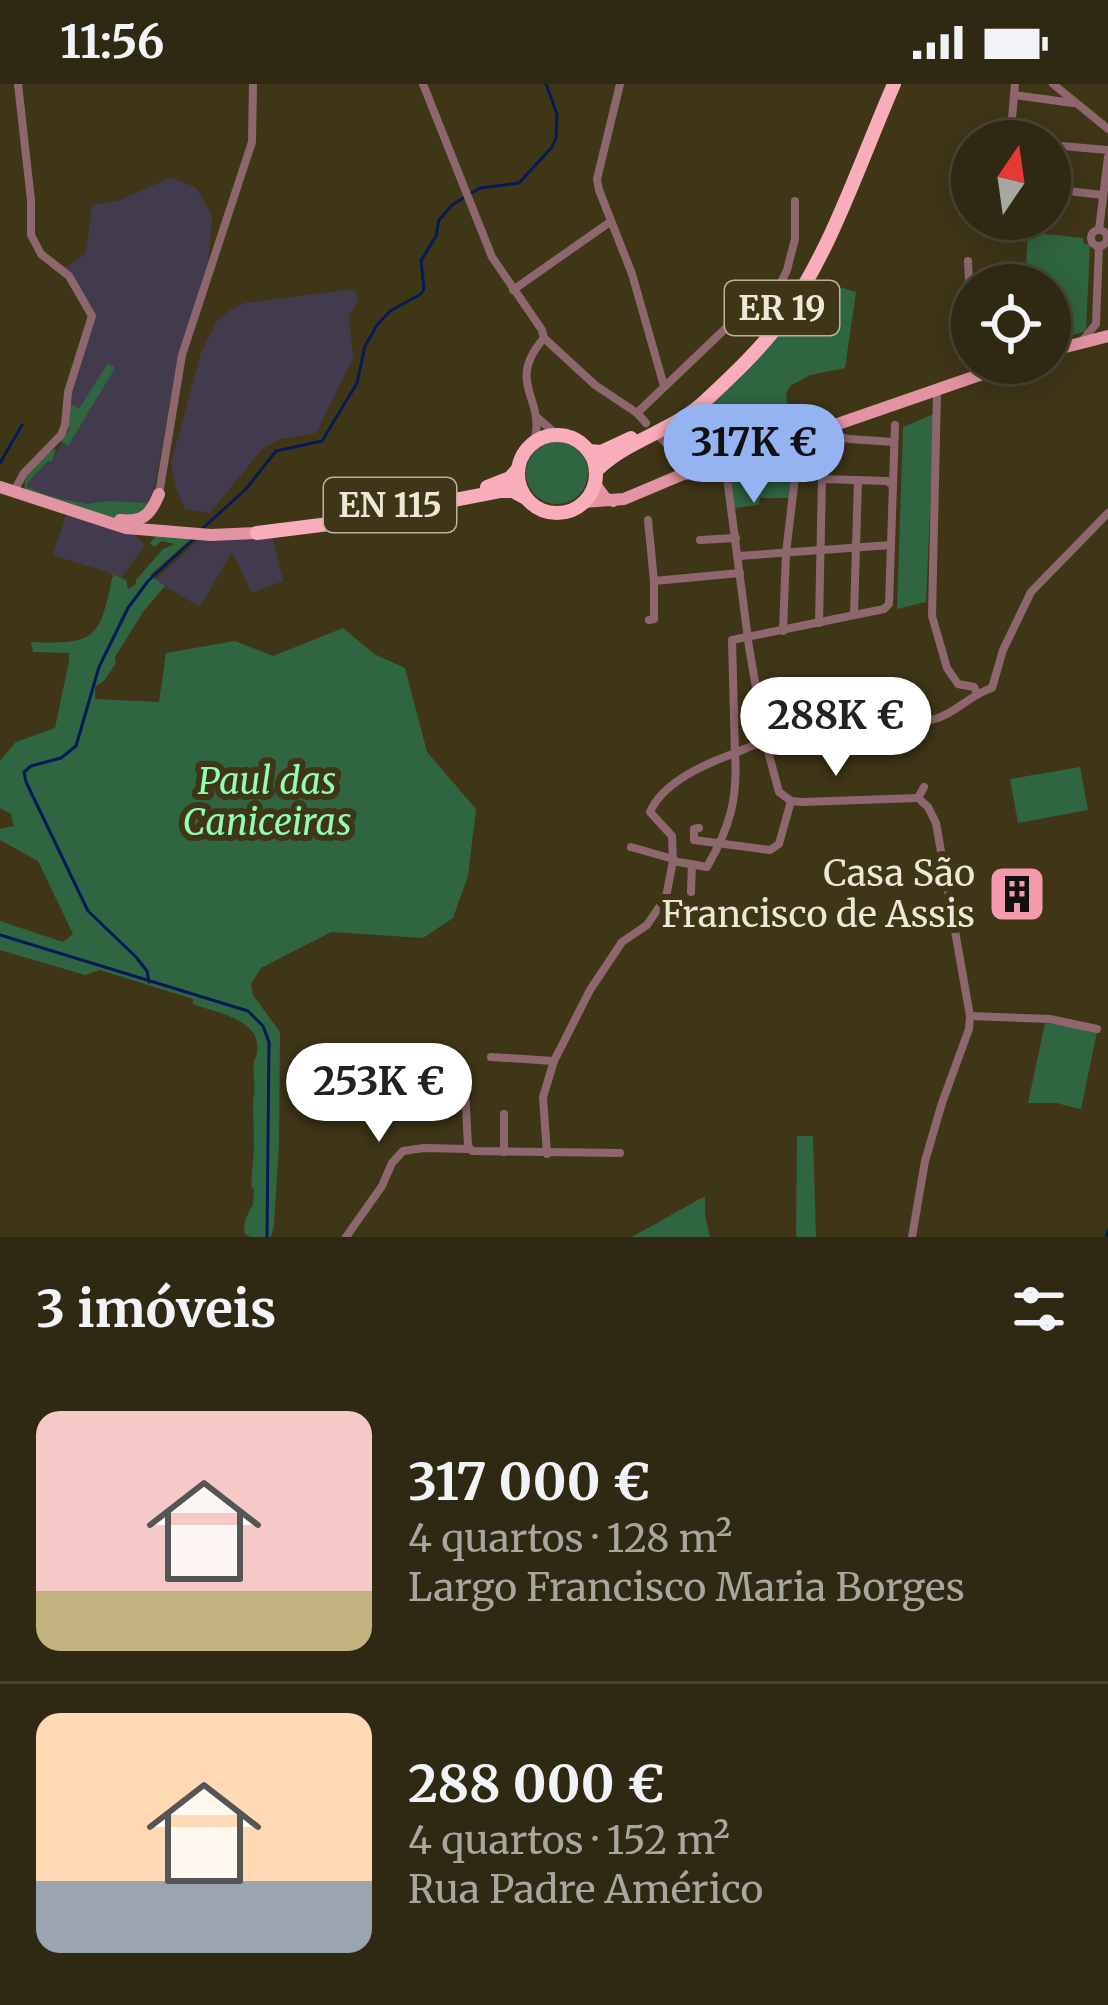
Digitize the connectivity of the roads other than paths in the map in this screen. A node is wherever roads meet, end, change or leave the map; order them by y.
1 (18, 84) edge
2 (253, 84) edge
3 (423, 84) edge
4 (620, 84) edge
5 (890, 84) edge
6 (1015, 84) edge
7 (1055, 85) edge
8 (1014, 95) junction
9 (1051, 100) junction
10 (1075, 103) junction
11 (1011, 120) edge
12 (1108, 129) edge
13 (1071, 148) edge
14 (1108, 154) edge
15 (1071, 191) edge
16 (1103, 195) junction
17 (795, 201) dead end
18 (610, 222) junction
19 (1104, 241) edge
20 (968, 261) dead end
21 (968, 264) edge
22 (513, 290) junction
23 (1098, 333) edge
24 (544, 338) junction
25 (956, 384) edge
26 (664, 386) junction
27 (938, 391) junction
28 (637, 413) junction
29 (537, 417) junction
30 (895, 424) dead end
31 (652, 428) junction
32 (823, 429) junction
33 (556, 434) junction
34 (838, 436) dead end
35 (793, 440) junction
36 (534, 442) junction
37 (894, 442) junction
38 (589, 451) junction
39 (725, 462) junction
40 (518, 469) junction
41 (681, 475) junction
42 (595, 477) junction
43 (822, 479) junction
44 (858, 480) junction
45 (893, 486) junction
46 (7, 489) edge
47 (159, 494) junction
48 (526, 498) junction
49 (584, 502) junction
50 (614, 502) junction
51 (152, 511) junction
52 (1108, 513) edge
53 (101, 519) junction
54 (649, 520) dead end
55 (157, 532) junction
56 (257, 532) junction
57 (185, 533) junction
58 (736, 538) junction
59 (700, 540) dead end
60 (891, 545) junction
61 (856, 548) junction
62 (820, 550) junction
63 (786, 553) junction
64 (739, 556) junction
65 (740, 573) junction
66 (654, 581) junction
67 (854, 615) junction
68 (649, 620) dead end
69 (819, 623) junction
70 (783, 632) junction
71 (748, 638) junction
72 (977, 693) junction
73 (761, 715) junction
74 (775, 727) junction
75 (790, 731) junction
76 (765, 736) junction
77 (735, 753) junction
78 (924, 787) dead end
79 (917, 798) junction
80 (791, 801) junction
81 (699, 828) dead end
82 (720, 844) junction
83 (631, 847) dead end
84 (673, 860) junction
85 (692, 865) junction
86 (945, 875) junction
87 (919, 878) dead end
88 (691, 892) dead end
89 (970, 1016) junction
90 (1096, 1029) dead end
91 (491, 1057) dead end
92 (554, 1061) junction
93 (465, 1088) dead end
94 (504, 1114) dead end
95 (468, 1147) junction
96 (504, 1152) junction
97 (547, 1154) junction
98 (620, 1154) dead end
99 (346, 1237) edge
100 (912, 1237) edge

1 - 46 street
2 - 47 street
3 - 22 street
4 - 18 street
5 - 31 highway, ER 19
5 - 38 highway, ER 19
6 - 8 street
7 - 9 street
7 - 10 street
8 - 9 street
8 - 11 street
9 - 10 street
10 - 12 street
13 - 14 street
14 - 16 street
15 - 16 street
16 - 19 street
17 - 26 street
18 - 22 street
18 - 26 street
19 - 23 street
20 - 21 street
22 - 24 street
24 - 28 street
24 - 29 street
25 - 27 main road
26 - 28 street
27 - 32 main road
27 - 72 street
28 - 31 street
29 - 33 street
29 - 36 street
30 - 37 street
31 - 41 street
31 - 42 highway, ER 19
32 - 35 main road
32 - 43 street
33 - 36 highway
33 - 38 highway
34 - 37 street
35 - 39 main road
35 - 63 street
36 - 40 highway
37 - 45 street
38 - 42 highway
39 - 41 main road
39 - 58 street
40 - 48 highway
40 - 56 highway, EN 115
41 - 50 main road
42 - 49 highway
42 - 50 main road
43 - 44 street
43 - 62 street
44 - 45 street
44 - 61 street
45 - 60 street
46 - 53 main road, EN 115
47 - 51 main road
47 - 57 main road
48 - 49 highway
48 - 56 highway, EN 115
49 - 50 main road
51 - 53 main road
51 - 55 main road
52 - 72 street
53 - 55 main road, EN 115
54 - 66 street
55 - 57 main road, EN 115
56 - 57 main road, EN 115
58 - 59 street
58 - 64 street
60 - 61 street
60 - 67 street
61 - 62 street
61 - 67 street
62 - 63 street
62 - 69 street
63 - 64 street
63 - 70 street
64 - 65 street
65 - 66 street
65 - 71 street
66 - 68 street
67 - 69 street
69 - 70 street
70 - 71 street
71 - 73 street
71 - 77 street
72 - 75 street
73 - 74 street
73 - 76 street
74 - 75 street
74 - 76 street
75 - 76 street
76 - 77 street
76 - 80 street
77 - 82 street
77 - 84 street
78 - 79 street
79 - 80 street
79 - 86 street
80 - 82 street
81 - 82 street
82 - 85 street
83 - 84 street
84 - 85 street
84 - 92 street
85 - 88 street
86 - 87 street
86 - 89 street
89 - 90 street
89 - 100 street
91 - 92 street
92 - 97 street
93 - 95 street
94 - 96 street
95 - 96 street
95 - 99 street
96 - 97 street
97 - 98 street

